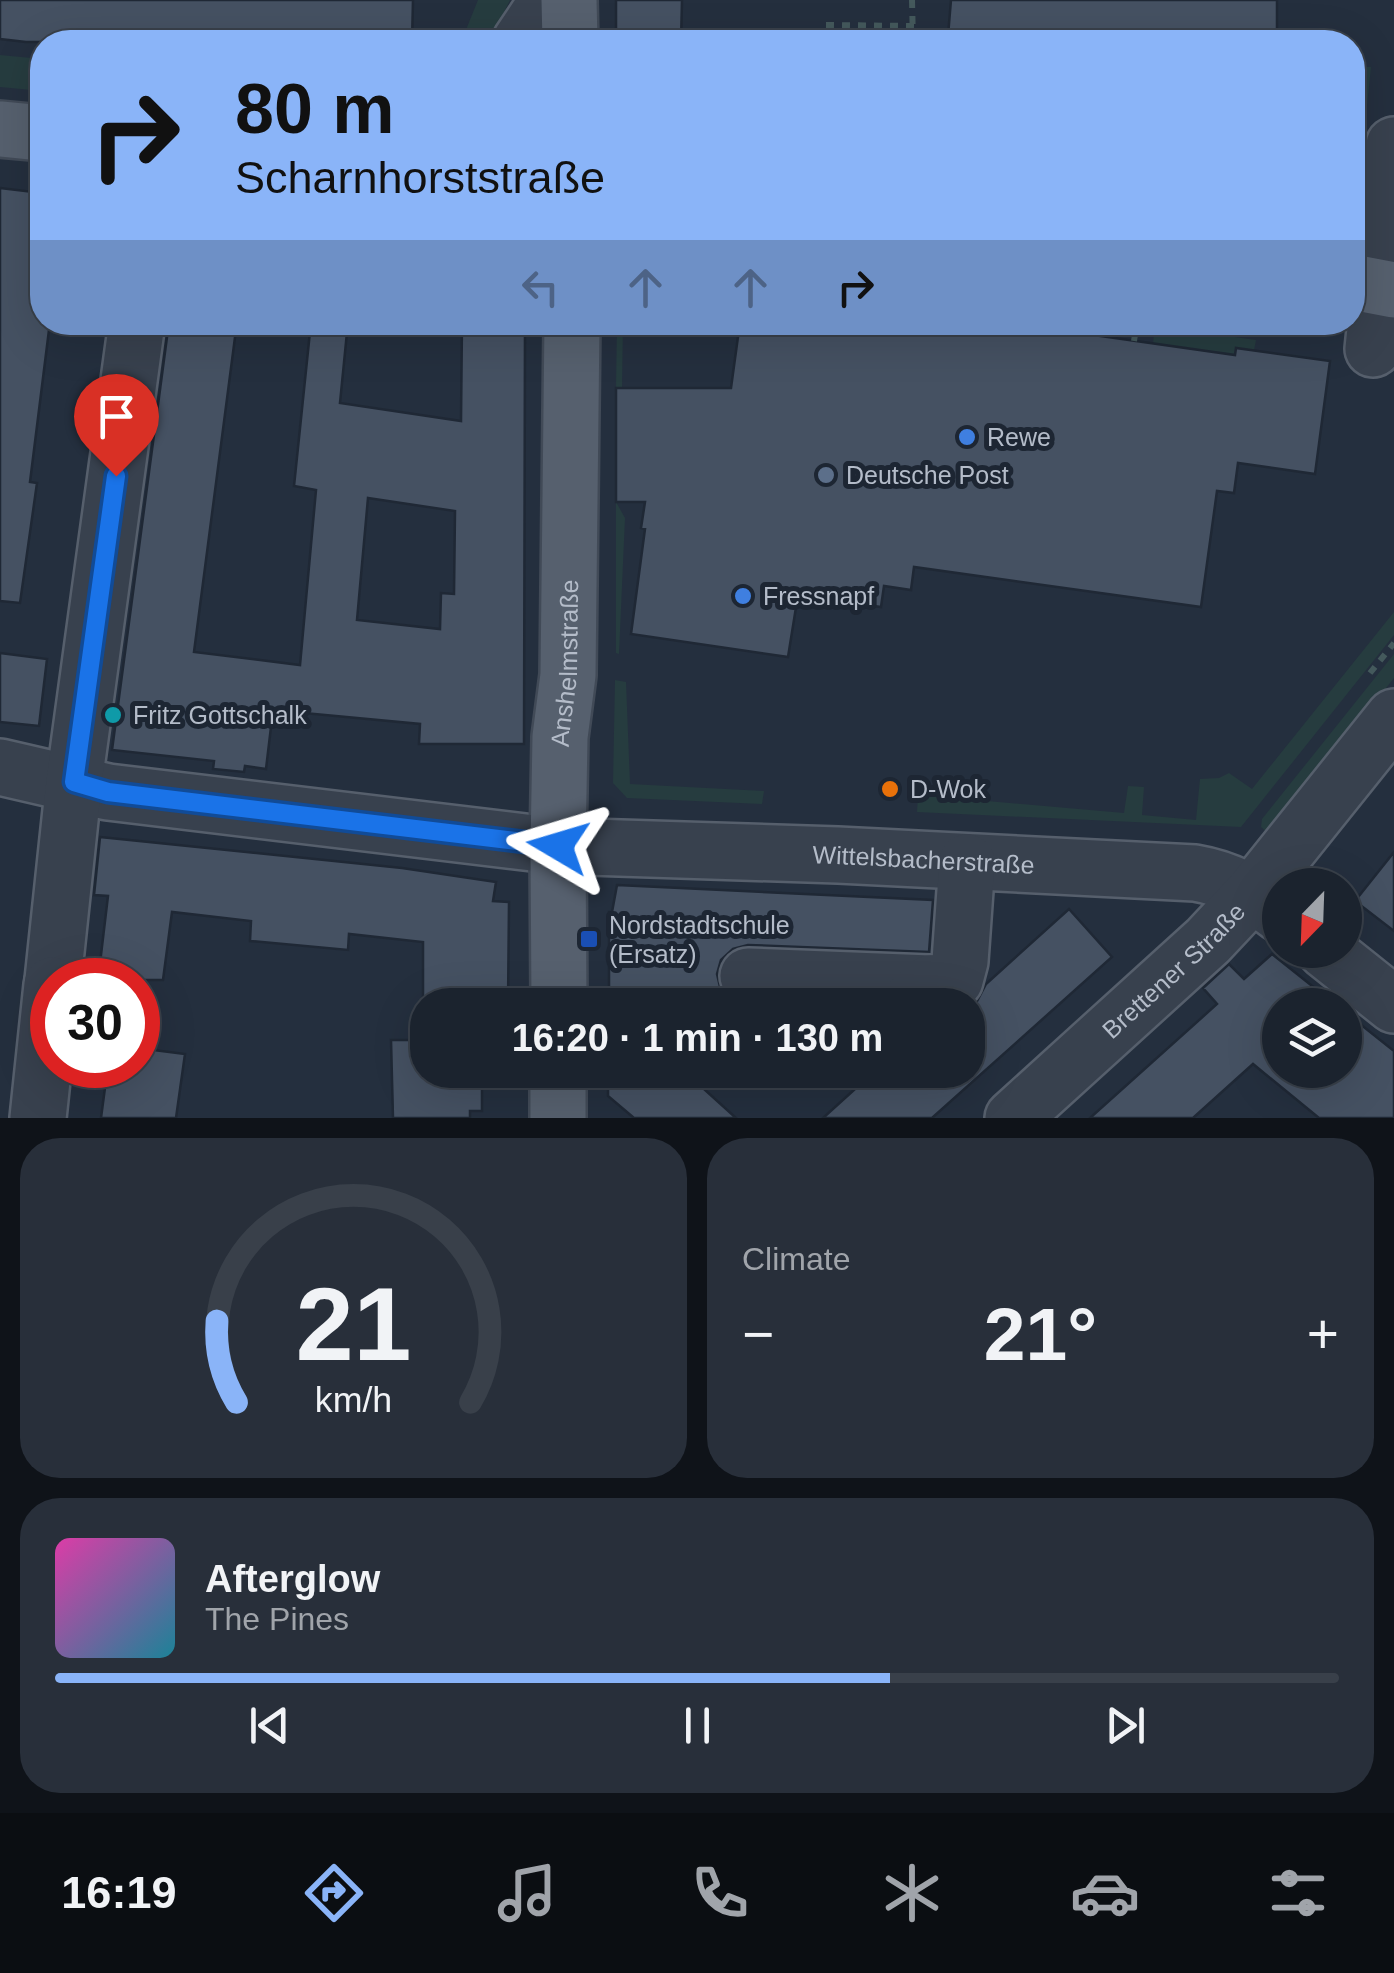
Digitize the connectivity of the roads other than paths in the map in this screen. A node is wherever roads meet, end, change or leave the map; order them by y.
1 (548, 0) edge
2 (569, 0) edge
3 (528, 30) edge
4 (570, 30) edge
5 (0, 129) edge
6 (30, 132) edge
7 (1394, 145) edge
8 (1376, 287) edge
9 (135, 335) edge
10 (572, 335) edge
11 (1373, 349) dead end
12 (1394, 716) edge
13 (0, 767) edge
14 (74, 782) junction
15 (558, 846) junction
16 (967, 862) junction
17 (1291, 868) edge
18 (1262, 901) edge
19 (1262, 907) edge
20 (56, 958) edge
21 (1348, 968) edge
22 (748, 976) dead end
23 (558, 988) edge
24 (861, 988) edge
25 (934, 988) edge
26 (1394, 1005) edge
27 (41, 1088) edge
28 (558, 1088) edge
29 (38, 1118) edge
30 (558, 1118) edge
31 (1013, 1118) edge

1 - 3 street
2 - 4 main road
5 - 6 main road
7 - 8 street
8 - 11 street
9 - 14 street
10 - 15 main road, Anshelmstraße
12 - 17 street, Brettener Straße
13 - 14 street, Wittelsbacherstraße
14 - 15 street, Wittelsbacherstraße
14 - 20 street
15 - 16 street, Wittelsbacherstraße
15 - 23 main road, Anshelmstraße
16 - 18 street, Wittelsbacherstraße
16 - 25 street
19 - 31 street, Brettener Straße
21 - 26 street
22 - 24 street
27 - 29 street
28 - 30 main road

